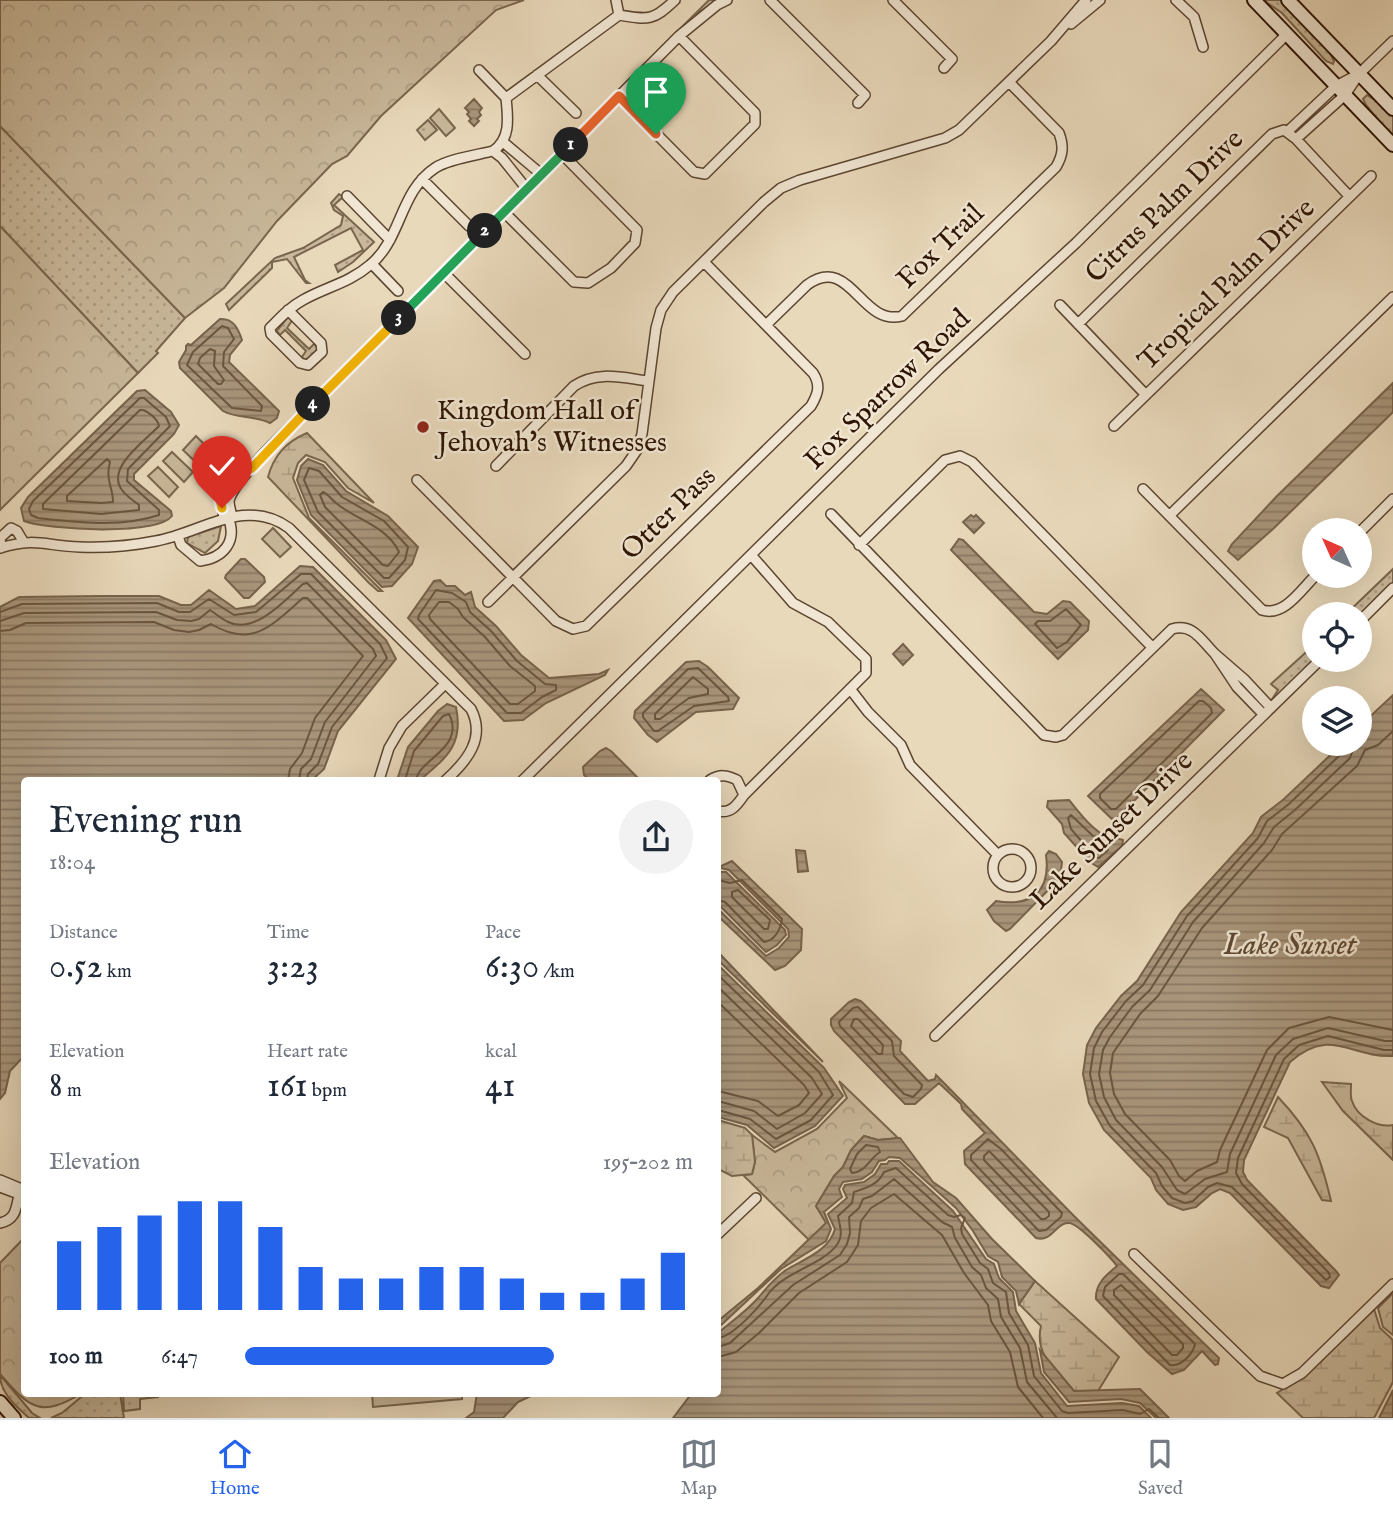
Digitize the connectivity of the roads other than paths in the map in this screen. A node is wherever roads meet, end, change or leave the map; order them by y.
1 (616, 0) edge
2 (675, 0) edge
3 (727, 0) edge
4 (770, 0) edge
5 (893, 0) edge
6 (1086, 0) edge
7 (1100, 0) edge
8 (1176, 0) edge
9 (1254, 0) edge
10 (1288, 0) edge
11 (619, 15) junction
12 (1287, 34) junction
13 (679, 36) junction
14 (1051, 41) junction
15 (1393, 41) edge
16 (1203, 47) dead end
17 (944, 68) dead end
18 (479, 70) dead end
19 (1359, 74) junction
20 (537, 75) junction
21 (1009, 82) junction
22 (1340, 90) junction
23 (619, 96) junction
24 (506, 99) junction
25 (858, 103) dead end
26 (1393, 109) edge
27 (576, 113) dead end
28 (1287, 132) junction
29 (1296, 139) junction
30 (503, 142) junction
31 (1393, 145) edge
32 (492, 151) junction
33 (516, 153) junction
34 (562, 154) junction
35 (506, 164) junction
36 (541, 174) junction
37 (1371, 176) dead end
38 (422, 179) junction
39 (526, 188) junction
40 (347, 196) dead end
41 (1349, 197) junction
42 (504, 212) junction
43 (469, 226) dead end
44 (390, 240) junction
45 (704, 262) junction
46 (372, 264) junction
47 (444, 273) junction
48 (398, 291) dead end
49 (1393, 297) edge
50 (1060, 305) dead end
51 (288, 310) junction
52 (767, 324) junction
53 (1078, 324) junction
54 (525, 354) dead end
55 (649, 382) junction
56 (1146, 395) junction
57 (1114, 426) dead end
58 (496, 466) dead end
59 (417, 480) dead end
60 (1143, 489) dead end
61 (1393, 499) edge
62 (831, 514) dead end
63 (1170, 515) junction
64 (228, 517) junction
65 (1372, 520) edge
66 (178, 536) junction
67 (23, 541) junction
68 (859, 545) junction
69 (0, 548) edge
70 (752, 555) junction
71 (513, 577) junction
72 (1303, 588) edge
73 (1393, 588) edge
74 (488, 602) dead end
75 (1372, 609) edge
76 (1152, 647) junction
77 (1215, 654) junction
78 (1308, 672) edge
79 (445, 684) junction
80 (850, 691) junction
81 (1271, 708) junction
82 (1264, 715) junction
83 (380, 777) edge
84 (449, 777) edge
85 (526, 777) edge
86 (715, 777) edge
87 (744, 795) junction
88 (721, 811) edge
89 (998, 855) junction
90 (936, 1036) dead end
91 (0, 1181) edge
92 (0, 1187) edge
93 (21, 1192) edge
94 (21, 1193) edge
95 (21, 1196) edge
96 (756, 1198) dead end
97 (0, 1223) edge
98 (721, 1231) edge
99 (1134, 1254) dead end
100 (1393, 1284) edge
101 (0, 1402) edge
102 (14, 1418) edge

1 - 11 street
2 - 11 street
3 - 13 street
4 - 25 street
5 - 17 street
6 - 14 street
7 - 14 street
8 - 16 street
9 - 12 main road
10 - 19 main road
11 - 20 street
12 - 22 main road
12 - 70 street, Fox Sparrow Road
13 - 23 street
13 - 23 street
14 - 21 street
15 - 19 street, Citrus Palm Drive
18 - 24 street
19 - 22 street, Citrus Palm Drive
19 - 26 main road
20 - 24 street
20 - 27 street
21 - 45 street
21 - 52 street, Fox Trail
22 - 28 street, Citrus Palm Drive
22 - 29 street, Citrus Palm Drive
22 - 31 main road
23 - 34 street
24 - 30 street
28 - 29 street, Citrus Palm Drive
28 - 53 street, Citrus Palm Drive
29 - 41 street
30 - 32 street
30 - 33 street
32 - 35 street
32 - 38 street
33 - 35 street
33 - 36 street
34 - 36 street
34 - 42 street
35 - 39 street
36 - 39 street
37 - 41 street, Tropical Palm Drive
38 - 43 street
38 - 44 street
39 - 42 street
40 - 44 street
41 - 56 street, Tropical Palm Drive
42 - 47 street
44 - 46 street
45 - 52 street, Otter Pass
45 - 55 street
46 - 48 street
46 - 51 street
47 - 54 street
47 - 64 street
49 - 63 street
50 - 53 street
51 - 51 street
52 - 71 street, Otter Pass
53 - 56 street
55 - 58 street
55 - 71 street
56 - 57 street, Tropical Palm Drive
59 - 71 street, Otter Pass
60 - 63 street
61 - 65 street
62 - 68 street
63 - 72 street
64 - 66 street
64 - 66 street
64 - 79 street
66 - 67 street
67 - 69 street
67 - 69 street
68 - 76 street
68 - 76 street
70 - 80 street
70 - 85 street, Fox Sparrow Road
71 - 74 street
73 - 75 street
76 - 77 street
77 - 81 street
77 - 82 street
78 - 81 street, Lake Sunset Drive
79 - 83 street
79 - 84 street
80 - 87 street
80 - 89 street
81 - 82 street, Lake Sunset Drive
82 - 90 street, Lake Sunset Drive
86 - 87 street
87 - 88 street
89 - 89 street
91 - 93 street
92 - 94 street
95 - 97 street
96 - 98 street
99 - 100 street
101 - 102 main road

